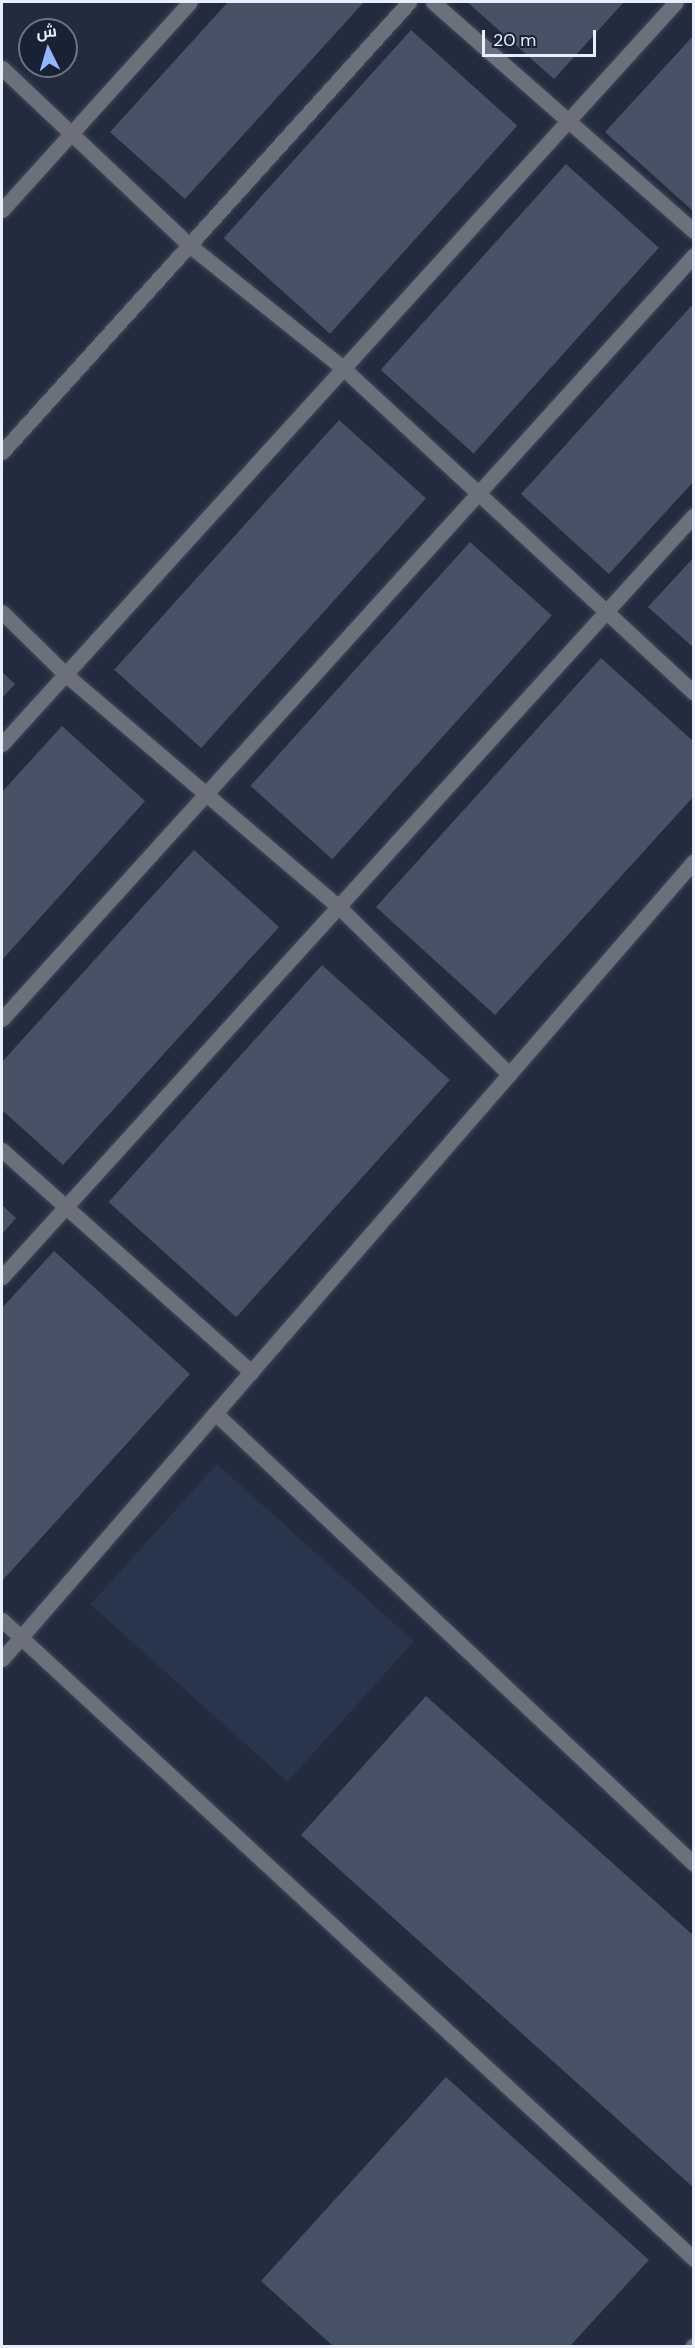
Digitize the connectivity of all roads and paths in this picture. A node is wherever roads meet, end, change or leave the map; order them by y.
1 (190, 2) edge
2 (409, 2) edge
3 (433, 2) edge
4 (676, 2) edge
5 (2, 68) edge
6 (567, 122) junction
7 (73, 130) junction
8 (2, 210) edge
9 (693, 231) edge
10 (189, 245) junction
11 (693, 255) edge
12 (343, 368) junction
13 (2, 452) edge
14 (478, 492) junction
15 (693, 515) edge
16 (2, 612) edge
17 (604, 614) junction
18 (66, 674) junction
19 (693, 693) edge
20 (2, 744) edge
21 (206, 794) junction
22 (693, 861) edge
23 (338, 906) junction
24 (2, 1019) edge
25 (509, 1074) junction
26 (2, 1150) edge
27 (65, 1207) junction
28 (2, 1277) edge
29 (251, 1372) junction
30 (215, 1413) junction
31 (2, 1620) edge
32 (21, 1638) junction
33 (2, 1659) edge
34 (693, 1864) edge
35 (693, 2259) edge

1 - 7 street
2 - 10 street
3 - 6 street
4 - 6 street
5 - 7 street
6 - 9 street
6 - 12 street
7 - 8 street
7 - 10 street
10 - 12 street
10 - 13 street
11 - 14 street
12 - 14 street
12 - 18 street
14 - 17 street
14 - 21 street
15 - 17 street
16 - 18 street
17 - 19 street
17 - 23 street
18 - 20 street
18 - 21 street
21 - 23 street
21 - 24 street
22 - 25 street
23 - 25 street
23 - 27 street
25 - 29 street
26 - 27 street
27 - 28 street
27 - 29 street
29 - 30 street
30 - 32 street
30 - 34 street
31 - 32 street
32 - 33 street
32 - 35 street

